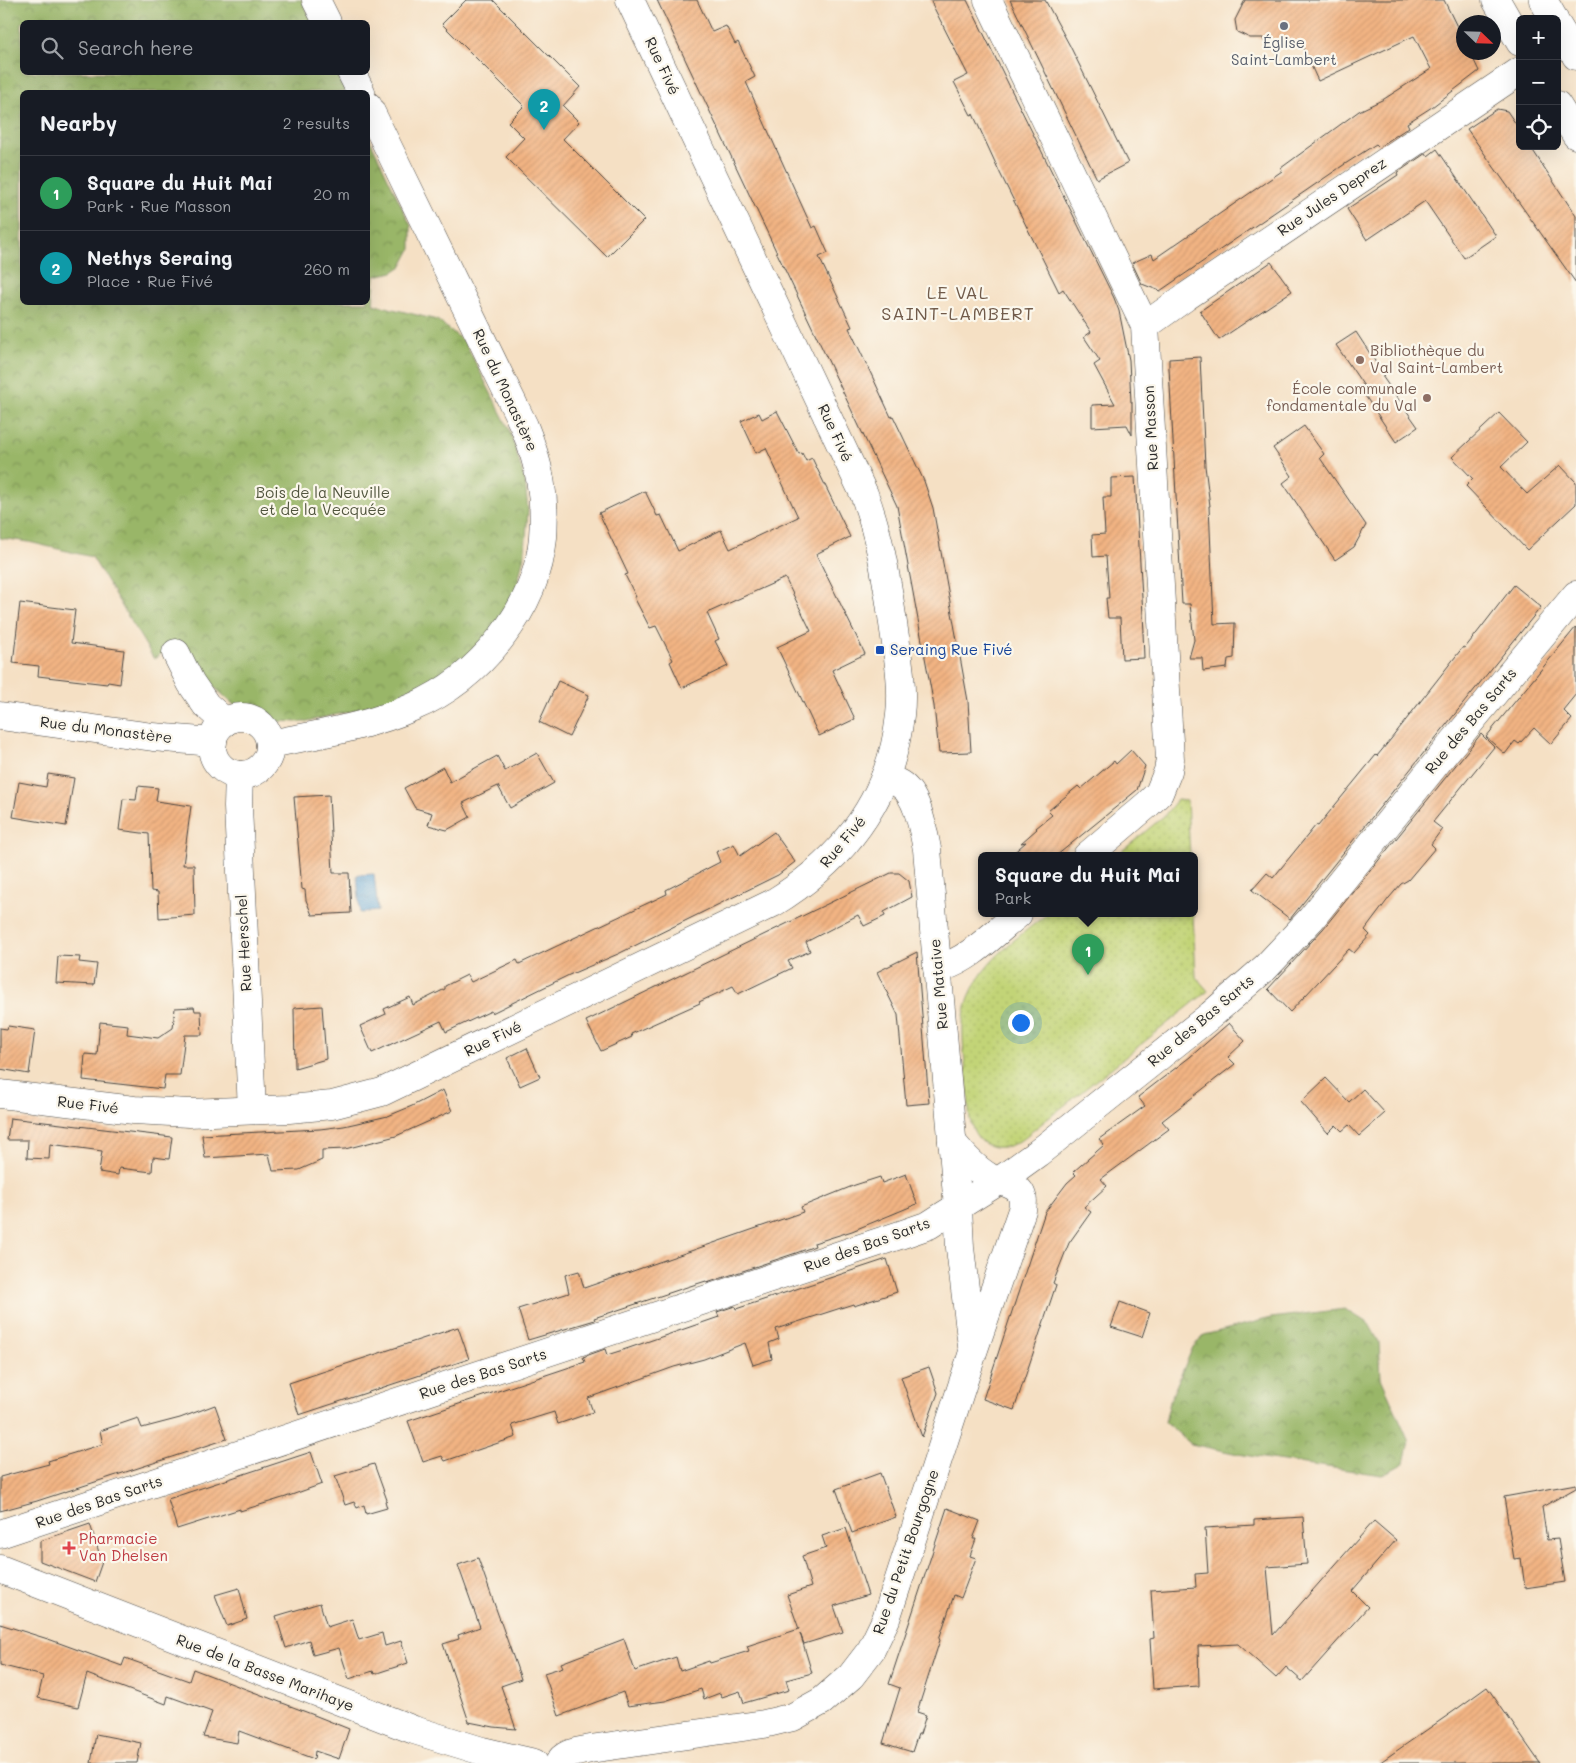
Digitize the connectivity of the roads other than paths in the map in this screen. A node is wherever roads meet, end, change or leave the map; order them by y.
1 (316, 0) edge
2 (630, 0) edge
3 (988, 0) edge
4 (1496, 0) edge
5 (1543, 0) edge
6 (326, 20) edge
7 (1516, 35) edge
8 (1562, 38) edge
9 (1516, 74) edge
10 (352, 75) edge
11 (360, 90) edge
12 (370, 110) edge
13 (1561, 111) edge
14 (1576, 135) edge
15 (1145, 326) junction
16 (1576, 595) edge
17 (176, 653) dead end
18 (0, 716) edge
19 (219, 732) junction
20 (270, 744) junction
21 (239, 775) junction
22 (885, 777) junction
23 (1092, 852) edge
24 (1014, 917) edge
25 (937, 968) junction
26 (0, 1094) edge
27 (252, 1110) junction
28 (952, 1142) junction
29 (999, 1181) junction
30 (958, 1207) junction
31 (973, 1352) junction
32 (0, 1534) edge
33 (0, 1569) edge
34 (534, 1763) edge
35 (559, 1763) edge

1 - 6 street
2 - 22 street, Rue Fivé
3 - 15 street, Rue Masson
4 - 7 street
5 - 8 street
9 - 15 street, Rue Jules Deprez
10 - 11 street
12 - 20 street, Rue du Monastère
13 - 14 street
15 - 23 street, Rue Masson
16 - 29 street, Rue des Bas Sarts
17 - 19 street
18 - 19 street, Rue du Monastère
19 - 20 street, Rue du Monastère
19 - 21 street
20 - 21 street
21 - 27 street, Rue Herschel
22 - 25 street, Rue Mataive
22 - 27 street, Rue Fivé
24 - 25 street
25 - 28 street, Rue Mataive
26 - 27 street, Rue Fivé
28 - 29 street
28 - 30 street, Rue Mataive
29 - 30 street, Rue des Bas Sarts
29 - 31 street, Rue du Petit Bourgogne
30 - 31 street, Rue du Petit Bourgogne
30 - 32 street, Rue des Bas Sarts
31 - 35 street, Rue du Petit Bourgogne
33 - 34 street, Rue de la Basse Marihaye

